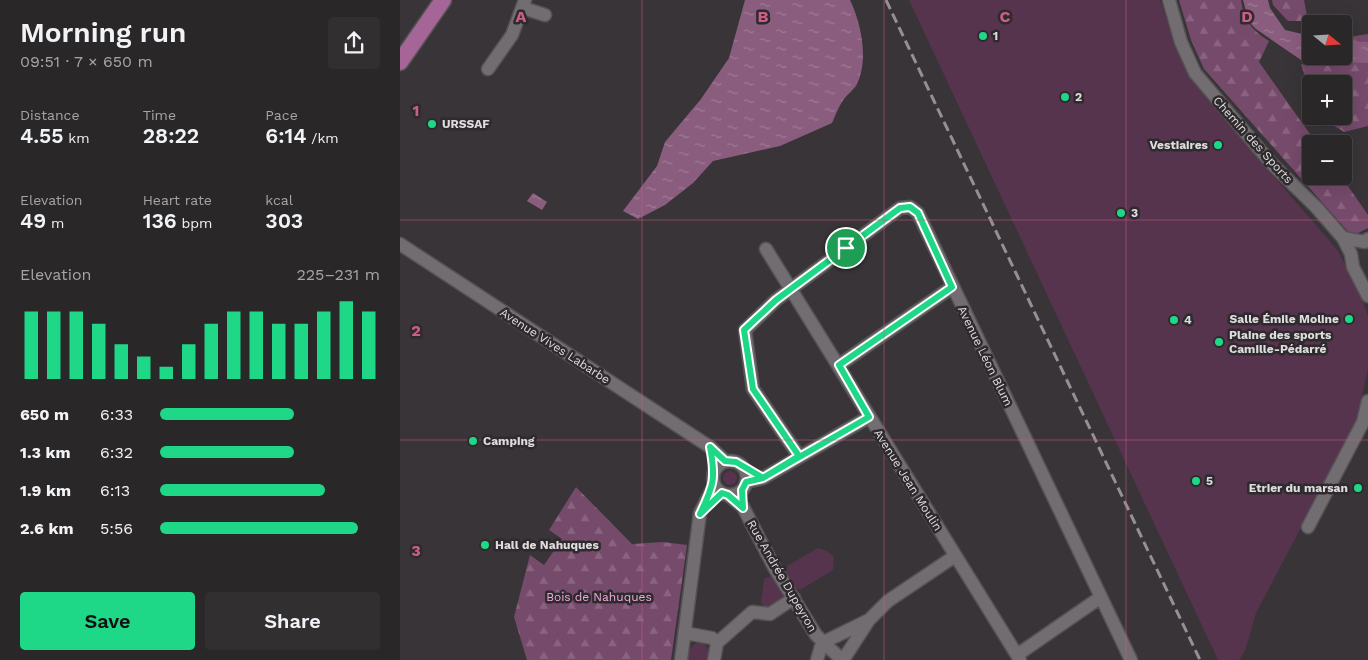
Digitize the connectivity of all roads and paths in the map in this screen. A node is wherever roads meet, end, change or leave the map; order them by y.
1 (443, 0) edge
2 (1169, 0) edge
3 (524, 4) edge
4 (545, 15) dead end
5 (400, 62) edge
6 (488, 68) dead end
7 (1343, 238) junction
8 (1368, 239) edge
9 (400, 244) edge
10 (766, 249) dead end
11 (952, 287) junction
12 (791, 288) junction
13 (1368, 296) edge
14 (839, 365) junction
15 (1368, 401) edge
16 (869, 417) junction
17 (710, 447) junction
18 (799, 456) junction
19 (725, 461) junction
20 (744, 468) junction
21 (715, 470) junction
22 (763, 478) junction
23 (744, 486) junction
24 (721, 491) junction
25 (743, 508) junction
26 (1308, 527) dead end
27 (955, 556) junction
28 (1101, 597) junction
29 (794, 598) junction
30 (869, 620) junction
31 (685, 633) junction
32 (717, 643) junction
33 (822, 643) junction
34 (1019, 658) edge
35 (681, 660) edge
36 (714, 660) edge
37 (817, 660) edge
38 (842, 660) edge
39 (1131, 660) edge

1 - 5 main road
2 - 7 street, Chemin des Sports
3 - 4 street
3 - 6 street
7 - 8 street
7 - 13 street, Chemin des Sports
9 - 17 street, Avenue Vives Labarbe
10 - 12 street, Avenue Jean Moulin
11 - 12 street, Avenue Léon Blum
11 - 14 street
11 - 28 street, Avenue Léon Blum
12 - 14 street, Avenue Jean Moulin
12 - 18 street, Avenue Léon Blum
14 - 16 street, Avenue Jean Moulin
15 - 26 street
16 - 18 street
16 - 27 street, Avenue Jean Moulin
17 - 19 street
17 - 21 street
18 - 22 street
19 - 20 street
19 - 21 street
20 - 22 street
20 - 23 street
21 - 24 street
22 - 23 street
23 - 24 street
23 - 25 street, Rue Andrée Dupeyron
24 - 25 street, Rue Andrée Dupeyron
24 - 31 street
25 - 29 street, Rue Andrée Dupeyron
27 - 30 street
27 - 34 street, Avenue Jean Moulin
28 - 34 street
28 - 39 street, Avenue Léon Blum
29 - 32 street
29 - 33 street, Rue Andrée Dupeyron
30 - 33 street
30 - 38 street
31 - 32 street
31 - 35 street
32 - 36 street
33 - 37 street
33 - 38 street, Rue Andrée Dupeyron

